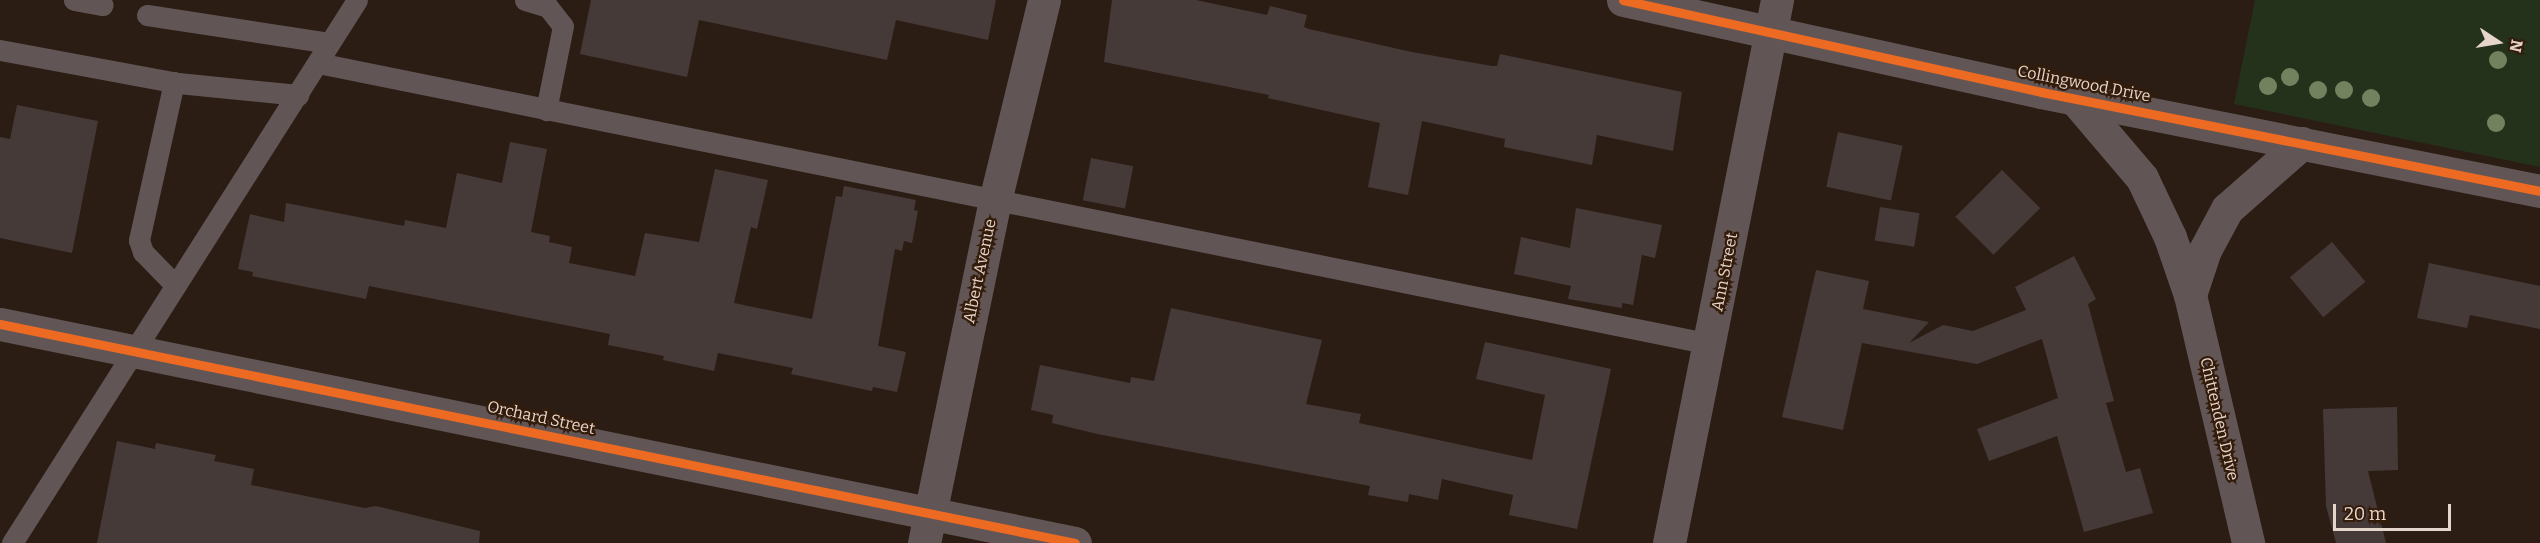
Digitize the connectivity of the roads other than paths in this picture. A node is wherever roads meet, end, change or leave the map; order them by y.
1 (74, 0) edge
2 (357, 0) edge
3 (525, 0) edge
4 (1044, 0) edge
5 (1623, 0) edge
6 (103, 5) dead end
7 (147, 15) dead end
8 (1774, 15) edge
9 (329, 43) junction
10 (0, 50) edge
11 (318, 63) junction
12 (174, 82) junction
13 (298, 95) junction
14 (2074, 98) junction
15 (546, 110) junction
16 (2302, 143) junction
17 (2540, 191) edge
18 (995, 201) junction
19 (174, 284) junction
20 (2190, 295) junction
21 (0, 324) edge
22 (1710, 344) junction
23 (135, 350) junction
24 (926, 528) edge
25 (12, 543) edge
26 (1075, 543) edge
27 (1669, 543) edge
28 (2248, 543) edge

1 - 6 lane
2 - 9 lane
3 - 15 lane
4 - 18 street, Albert Avenue
5 - 8 street, Collingwood Drive
7 - 9 lane
8 - 14 street, Collingwood Drive
8 - 22 street, Ann Street
9 - 11 lane
10 - 12 lane
11 - 13 lane
11 - 15 lane
12 - 13 lane
12 - 19 lane
13 - 19 lane
14 - 16 street, Collingwood Drive
14 - 20 street, Chittenden Drive
15 - 18 lane
16 - 17 street, Collingwood Drive
16 - 20 street
18 - 22 lane
18 - 24 street, Albert Avenue
19 - 23 lane
20 - 28 street, Chittenden Drive
21 - 23 street, Orchard Street
22 - 27 street, Ann Street
23 - 24 street, Orchard Street
23 - 25 lane
24 - 26 street, Orchard Street

